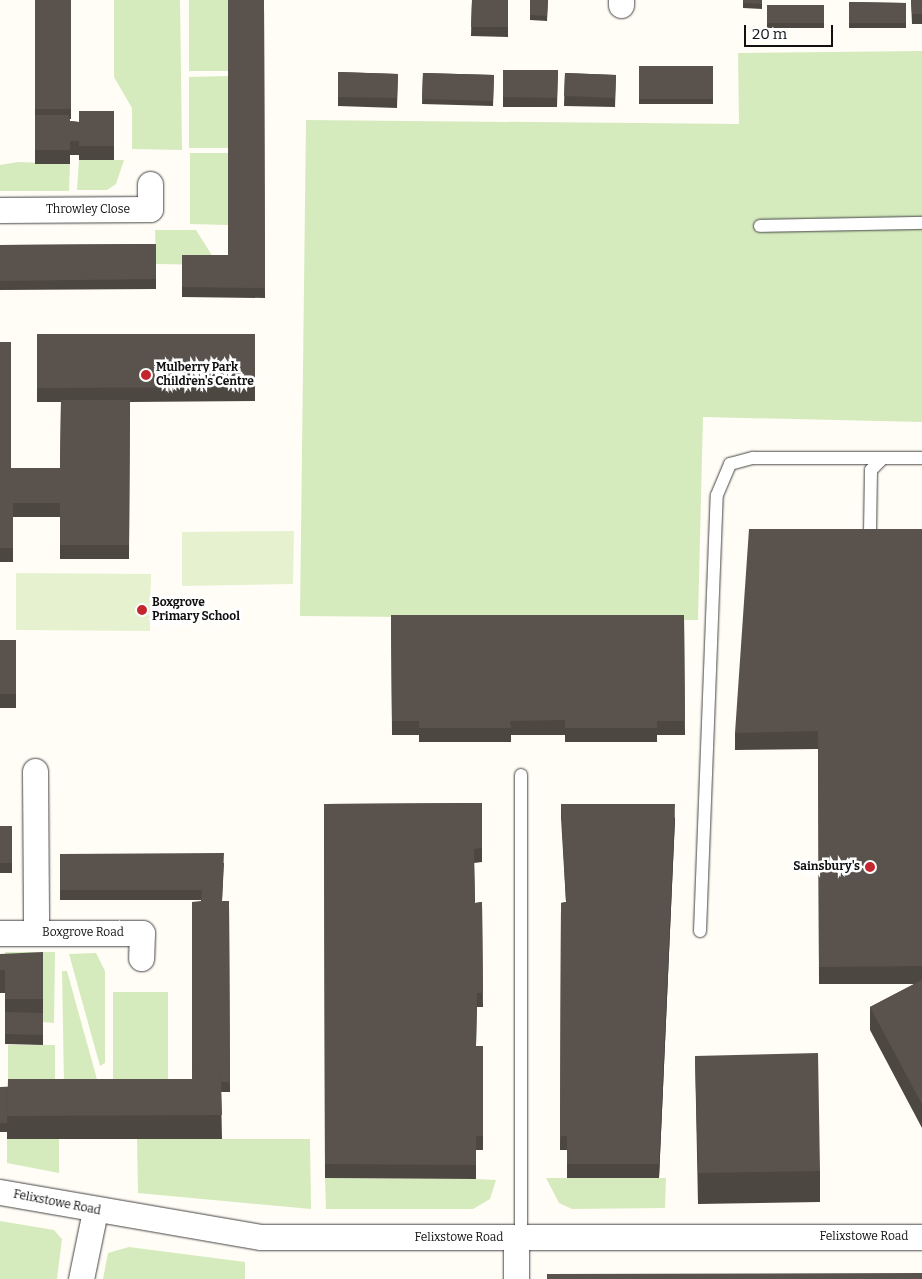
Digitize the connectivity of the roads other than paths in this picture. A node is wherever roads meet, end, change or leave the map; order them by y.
1 (150, 184) dead end
2 (0, 210) edge
3 (922, 223) edge
4 (760, 226) dead end
5 (883, 458) junction
6 (922, 458) edge
7 (870, 533) edge
8 (35, 771) dead end
9 (521, 775) dead end
10 (700, 931) dead end
11 (0, 933) edge
12 (36, 934) junction
13 (142, 958) dead end
14 (0, 1192) edge
15 (95, 1211) junction
16 (922, 1237) edge
17 (518, 1238) junction
18 (81, 1279) edge
19 (516, 1279) edge

1 - 2 street, Throwley Close
3 - 4 lane
5 - 6 lane
5 - 7 lane
5 - 10 lane
8 - 12 street
9 - 17 lane
11 - 12 street, Boxgrove Road
12 - 13 street, Boxgrove Road
14 - 15 street, Felixstowe Road
15 - 17 street, Felixstowe Road
15 - 18 street
16 - 17 street, Felixstowe Road
17 - 19 street

